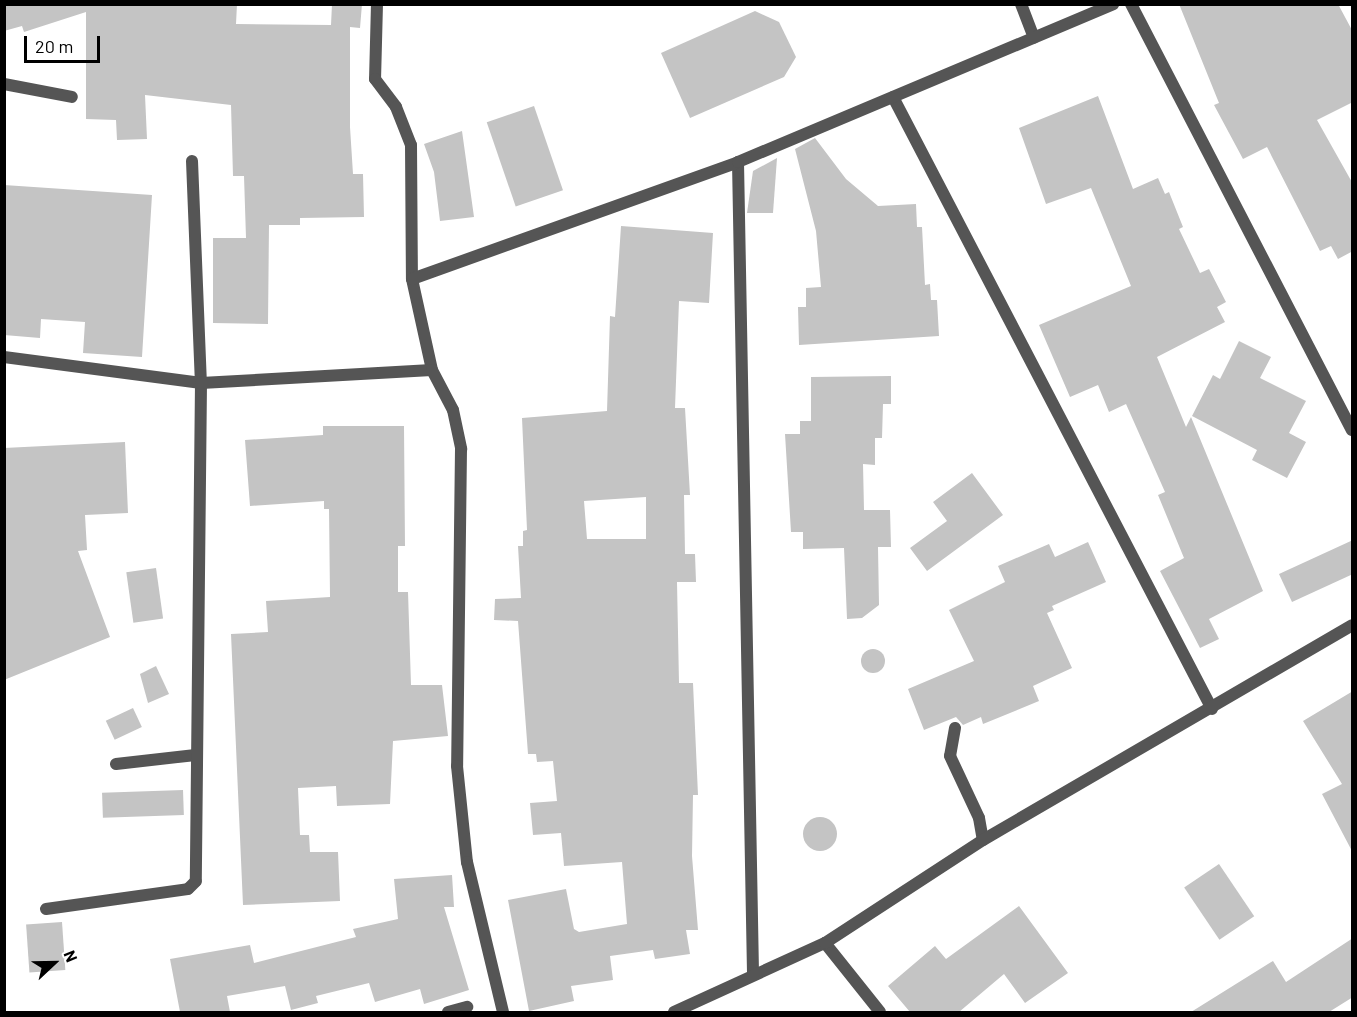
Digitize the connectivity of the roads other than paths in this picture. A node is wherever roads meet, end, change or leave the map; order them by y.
1 (377, 4) edge
2 (1021, 4) edge
3 (1113, 4) edge
4 (1131, 4) edge
5 (1034, 38) junction
6 (4, 84) edge
7 (72, 97) dead end
8 (893, 97) junction
9 (192, 161) dead end
10 (738, 162) junction
11 (412, 279) junction
12 (4, 357) edge
13 (432, 370) junction
14 (201, 383) junction
15 (1353, 430) edge
16 (1351, 630) edge
17 (1212, 709) junction
18 (955, 728) dead end
19 (195, 755) junction
20 (116, 764) dead end
21 (983, 840) junction
22 (46, 909) dead end
23 (825, 943) junction
24 (753, 972) junction
25 (467, 1007) dead end
26 (448, 1012) edge
27 (503, 1012) edge
28 (674, 1012) edge
29 (880, 1012) edge

1 - 11 street
2 - 5 street
3 - 5 street
4 - 15 street
5 - 8 street
6 - 7 street
8 - 10 street
8 - 17 street
9 - 14 street
10 - 11 street
10 - 24 street
11 - 13 street
12 - 14 street
13 - 14 street
13 - 27 street
14 - 19 street
16 - 17 street
17 - 21 street
18 - 21 street
19 - 20 street
19 - 22 street
21 - 23 street
23 - 24 street
23 - 29 street
24 - 28 street
25 - 26 street

